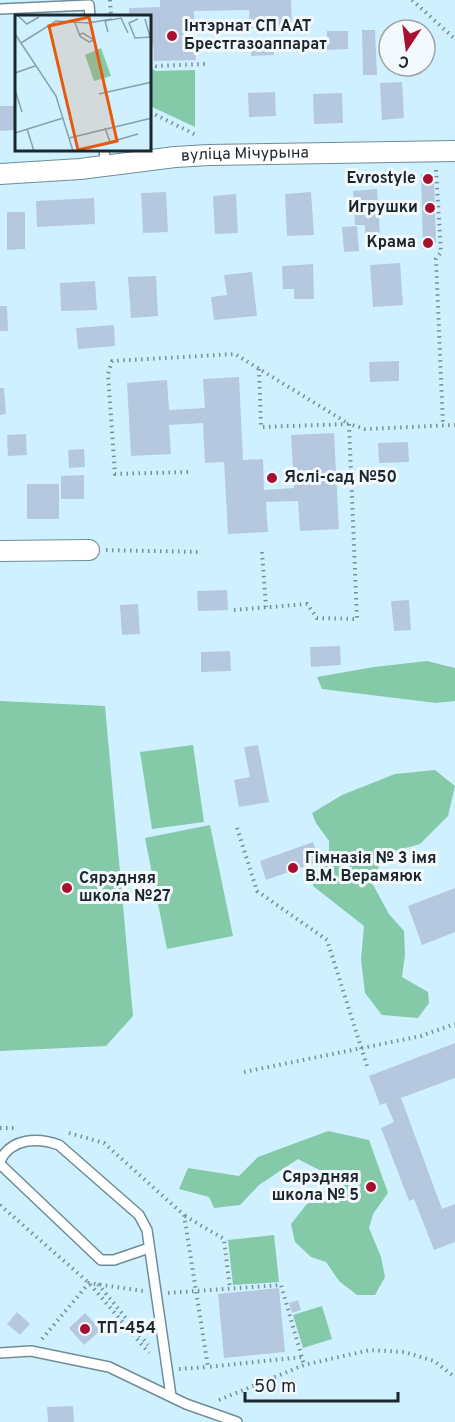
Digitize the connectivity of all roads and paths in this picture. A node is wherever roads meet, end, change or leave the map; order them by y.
1 (110, 0) edge
2 (412, 0) edge
3 (91, 3) edge
4 (0, 9) edge
5 (111, 15) edge
6 (455, 39) edge
7 (152, 64) edge
8 (206, 64) dead end
9 (445, 151) edge
10 (105, 158) edge
11 (0, 174) edge
12 (259, 369) junction
13 (349, 424) junction
14 (443, 425) junction
15 (455, 425) edge
16 (188, 472) dead end
17 (88, 550) joint
18 (0, 551) edge
19 (198, 552) dead end
20 (262, 552) dead end
21 (266, 607) junction
22 (233, 610) dead end
23 (237, 828) dead end
24 (455, 1024) edge
25 (361, 1049) junction
26 (368, 1069) dead end
27 (244, 1072) dead end
28 (0, 1162) edge
29 (0, 1205) edge
30 (184, 1215) dead end
31 (149, 1248) junction
32 (89, 1283) junction
33 (230, 1289) junction
34 (156, 1294) junction
35 (31, 1351) junction
36 (0, 1353) edge
37 (149, 1353) dead end
38 (304, 1365) junction
39 (455, 1377) edge
40 (171, 1396) junction
41 (216, 1402) dead end
42 (237, 1422) edge

1 - 5 path
2 - 6 path
3 - 4 lane
7 - 8 path
9 - 10 street, вуліца Мічурына
9 - 14 path
10 - 11 street, вуліца Мічурына
12 - 13 path
12 - 13 path
12 - 16 path
13 - 14 path
13 - 21 path
14 - 15 path
17 - 18 street
17 - 19 path
20 - 21 path
21 - 22 path
23 - 25 path
24 - 25 path
25 - 26 path
25 - 27 path
28 - 31 lane
28 - 31 lane
29 - 32 path
30 - 33 path
31 - 34 lane
32 - 34 path
32 - 35 path
32 - 37 path
33 - 34 path
33 - 38 path
34 - 40 lane
35 - 36 lane
35 - 40 lane
38 - 39 path
38 - 41 path
40 - 42 lane

